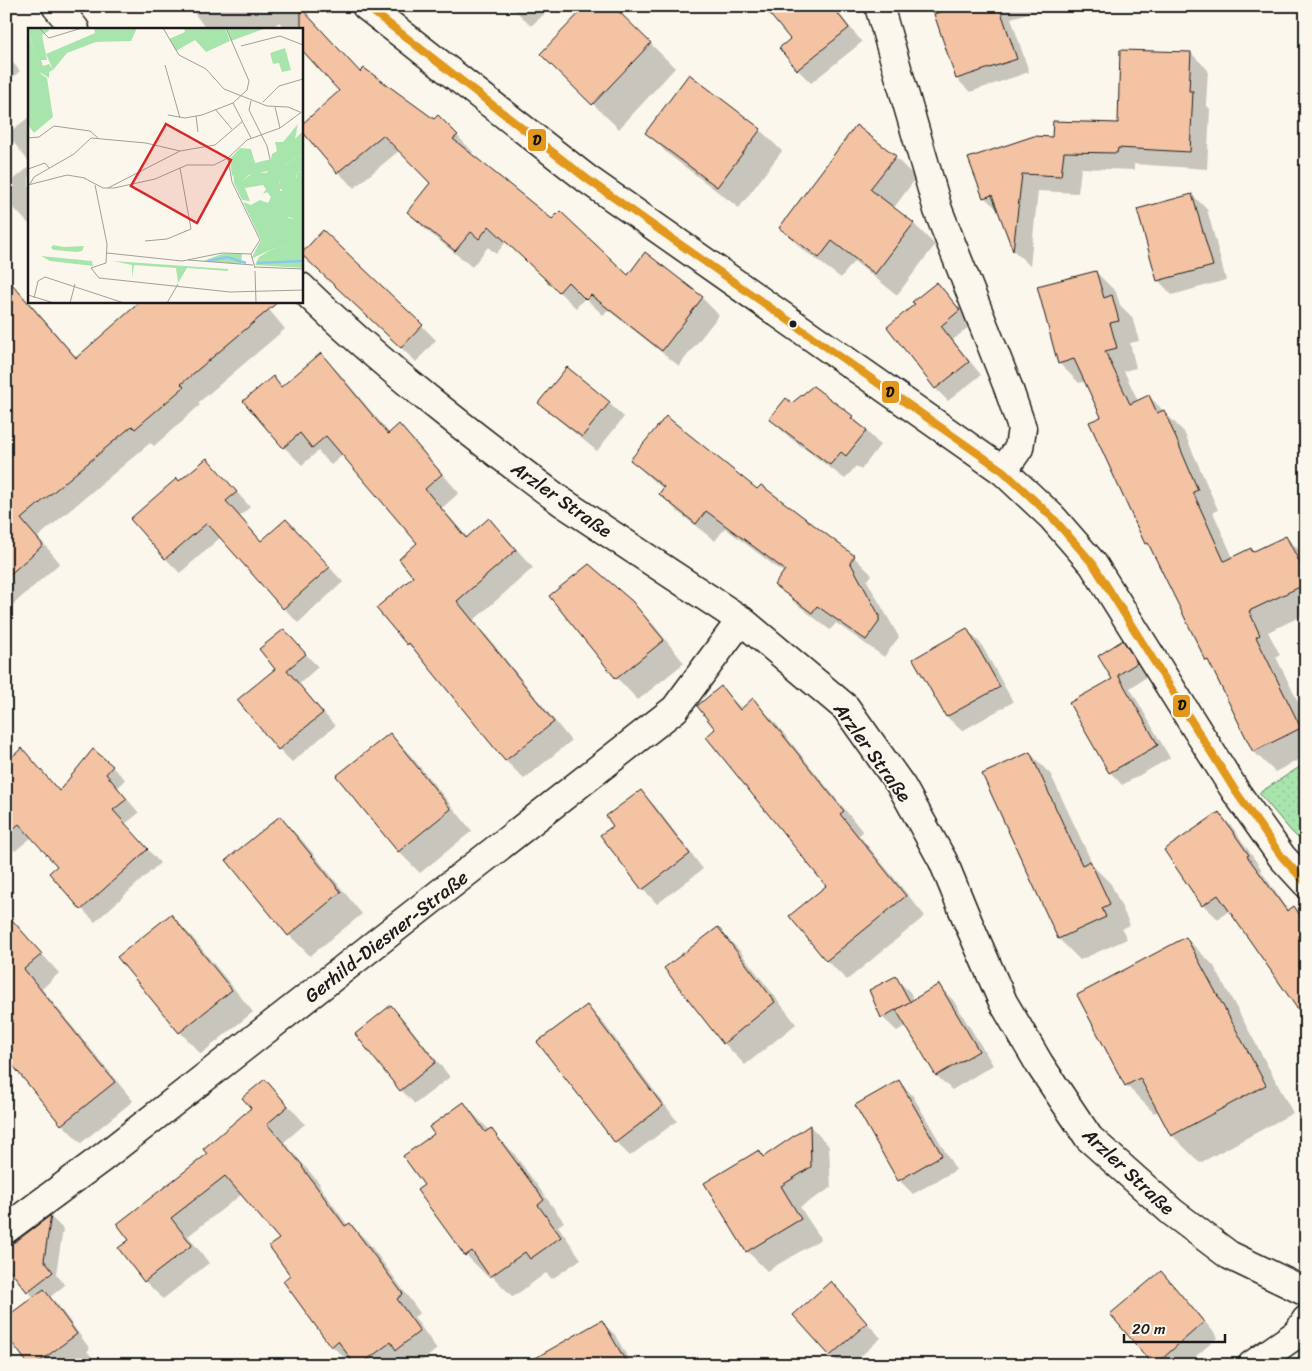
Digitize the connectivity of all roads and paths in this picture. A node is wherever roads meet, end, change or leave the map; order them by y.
1 (56, 6) edge
2 (366, 6) edge
3 (879, 6) edge
4 (74, 28) edge
5 (302, 288) edge
6 (1004, 471) junction
7 (741, 620) junction
8 (1306, 883) edge
9 (6, 1229) edge
10 (1306, 1292) edge
11 (1306, 1320) edge
12 (1252, 1365) edge

1 - 4 street
2 - 6 street
3 - 6 street
5 - 7 street, Arzler Straße
6 - 8 street
7 - 9 street, Gerhild-Diesner-Straße
7 - 10 street, Arzler Straße
11 - 12 street

